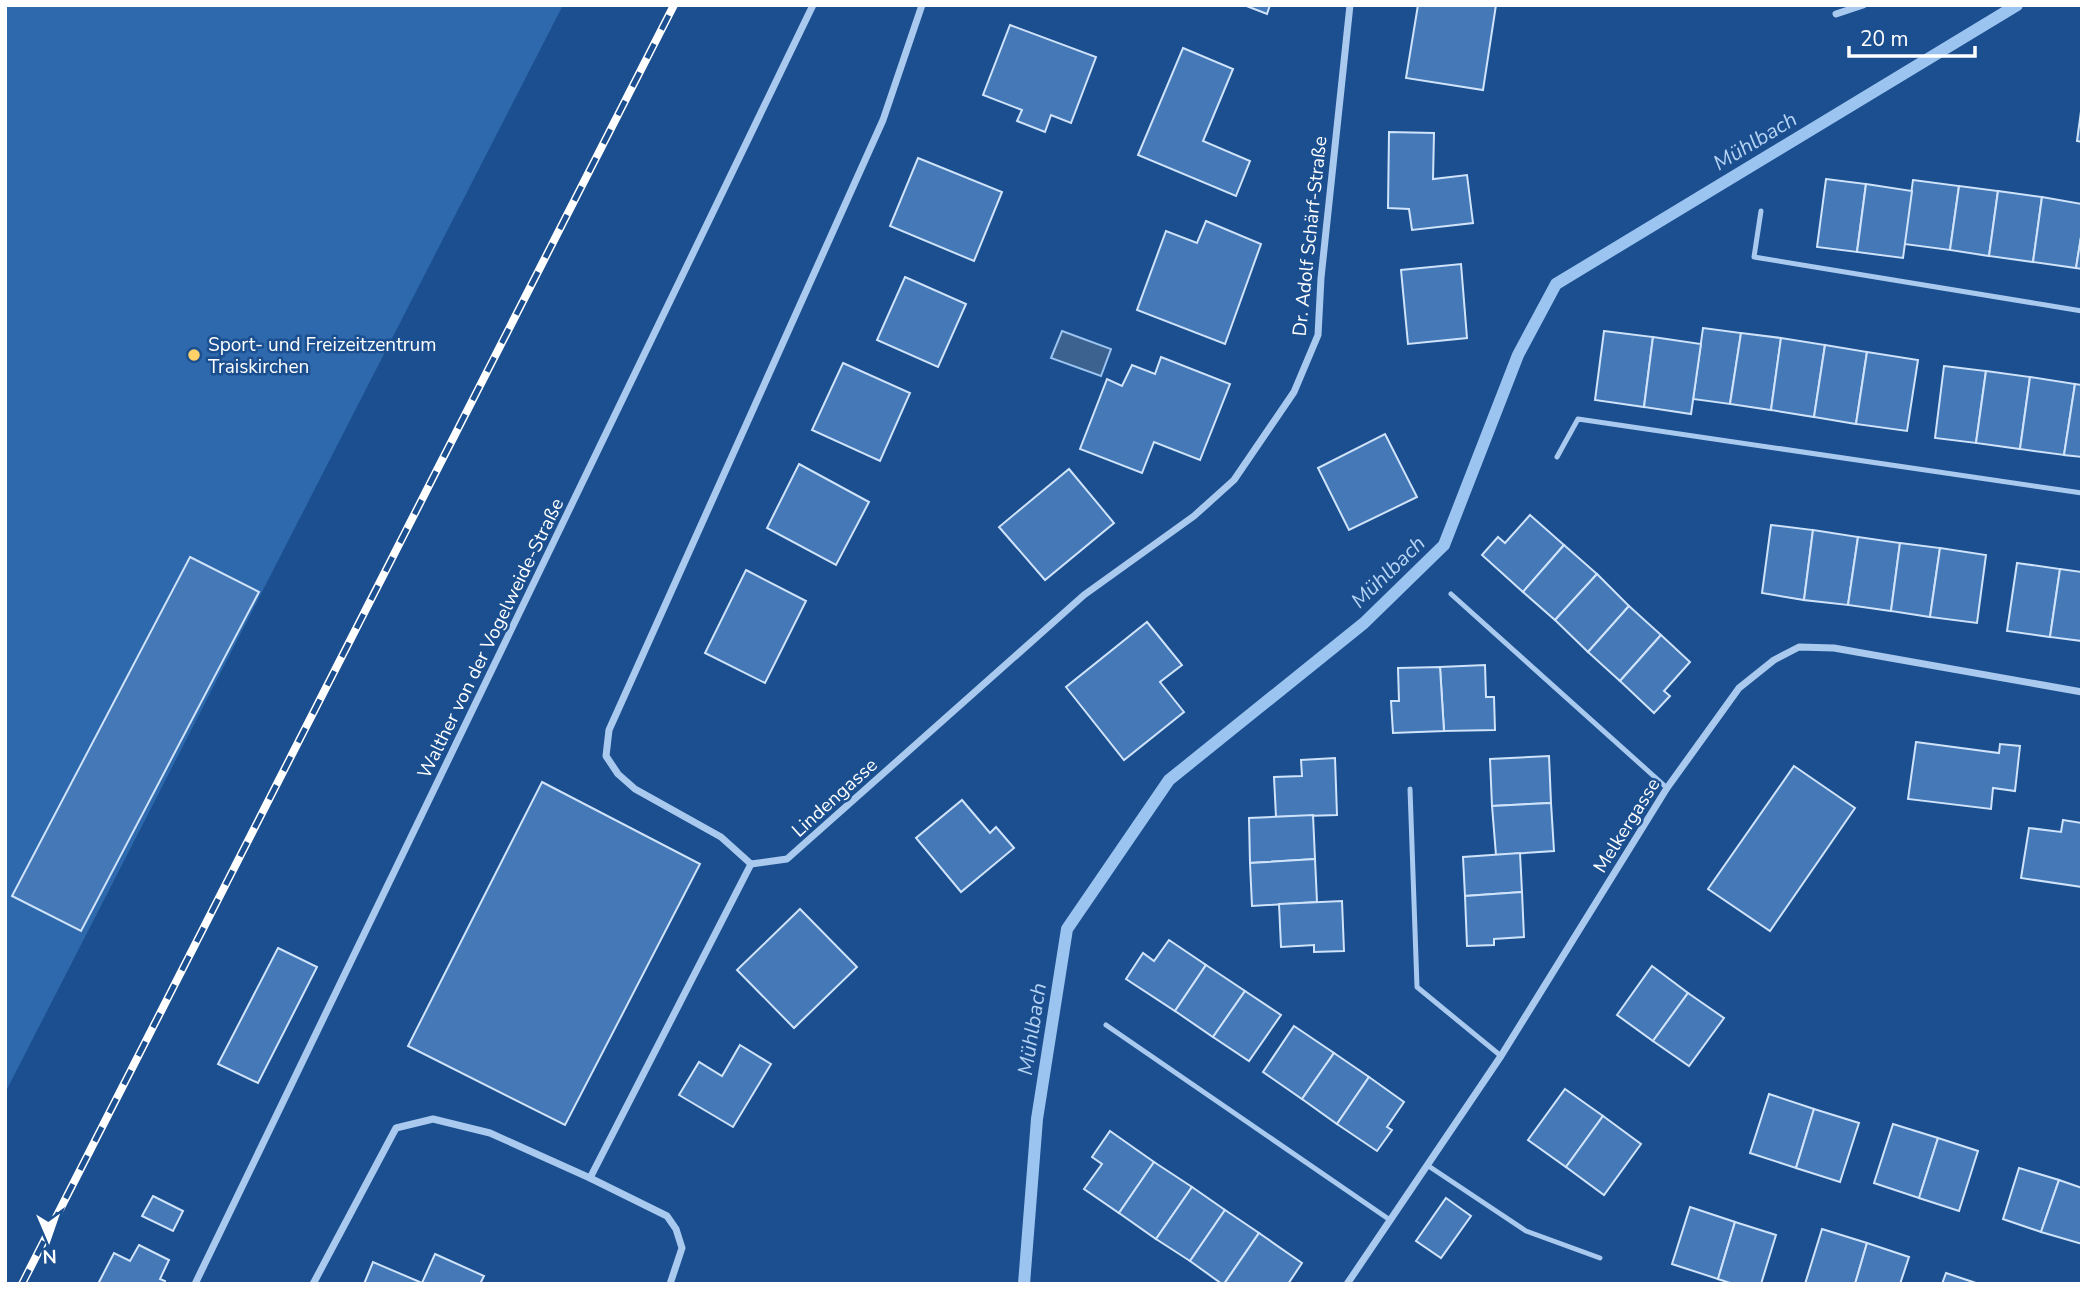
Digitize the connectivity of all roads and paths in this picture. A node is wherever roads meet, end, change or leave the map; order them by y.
1 (813, 5) edge
2 (922, 5) edge
3 (1350, 5) edge
4 (1863, 5) edge
5 (1836, 14) dead end
6 (1760, 211) dead end
7 (2082, 311) edge
8 (1557, 457) dead end
9 (2082, 493) edge
10 (1194, 516) joint
11 (1451, 594) dead end
12 (2082, 692) edge
13 (1667, 788) junction
14 (1410, 789) dead end
15 (751, 864) junction
16 (1106, 1025) dead end
17 (1501, 1056) junction
18 (1427, 1165) junction
19 (590, 1178) junction
20 (1390, 1220) junction
21 (1600, 1258) dead end
22 (195, 1284) edge
23 (313, 1284) edge
24 (670, 1284) edge
25 (1348, 1284) edge

1 - 22 street, Walther von der Vogelweide-Straße
2 - 15 street
3 - 10 street, Dr. Adolf Schärf-Straße
4 - 5 street
6 - 7 lane
8 - 9 lane
10 - 15 street, Lindengasse
11 - 13 lane
12 - 13 street, Melkergasse
13 - 17 street, Melkergasse
14 - 17 lane
15 - 19 street
16 - 20 lane
17 - 18 street, Melkergasse
18 - 20 street, Melkergasse
18 - 21 lane
19 - 23 street
19 - 24 street
20 - 25 street, Melkergasse

